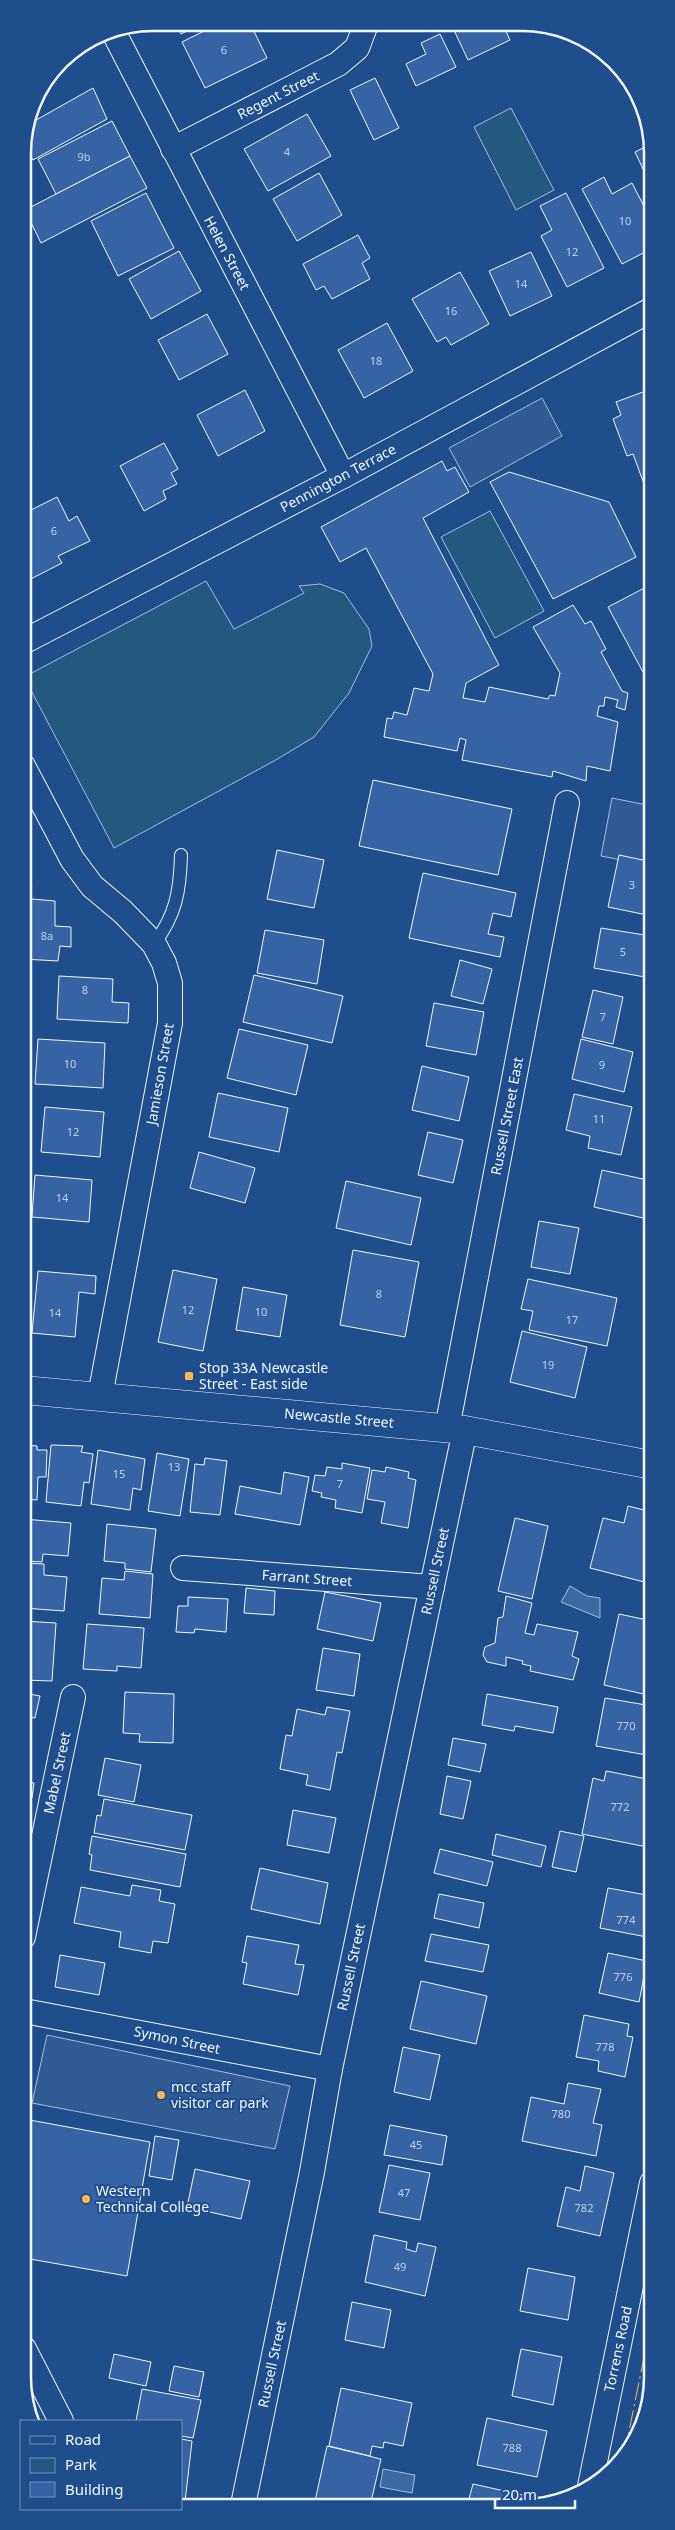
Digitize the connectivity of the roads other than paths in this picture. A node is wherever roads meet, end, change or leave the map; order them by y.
1 (363, 31) edge
2 (116, 37) edge
3 (173, 149) junction
4 (644, 314) edge
5 (343, 476) junction
6 (32, 637) edge
7 (32, 783) edge
8 (567, 803) dead end
9 (181, 855) dead end
10 (154, 944) junction
11 (31, 1391) edge
12 (100, 1396) junction
13 (456, 1429) junction
14 (643, 1462) edge
15 (183, 1568) dead end
16 (432, 1587) junction
17 (72, 1697) dead end
18 (31, 1901) edge
19 (31, 2012) edge
20 (330, 2070) junction
21 (643, 2227) edge
22 (31, 2363) edge
23 (60, 2420) edge
24 (592, 2476) edge
25 (244, 2499) edge

1 - 3 street, Regent Street
2 - 3 street, Helen Street
3 - 5 street, Helen Street
4 - 5 street, Pennington Terrace
5 - 6 street, Pennington Terrace
7 - 10 street, Jamieson Street
8 - 13 street, Russell Street East
9 - 10 lane
10 - 12 street, Jamieson Street
11 - 12 street, Newcastle Street
12 - 13 street, Newcastle Street
13 - 14 street, Newcastle Street
13 - 16 street, Russell Street
15 - 16 street, Farrant Street
16 - 20 street, Russell Street
17 - 18 street, Mabel Street
19 - 20 street, Symon Street
20 - 25 street, Russell Street
21 - 24 street, Torrens Road
22 - 23 street

